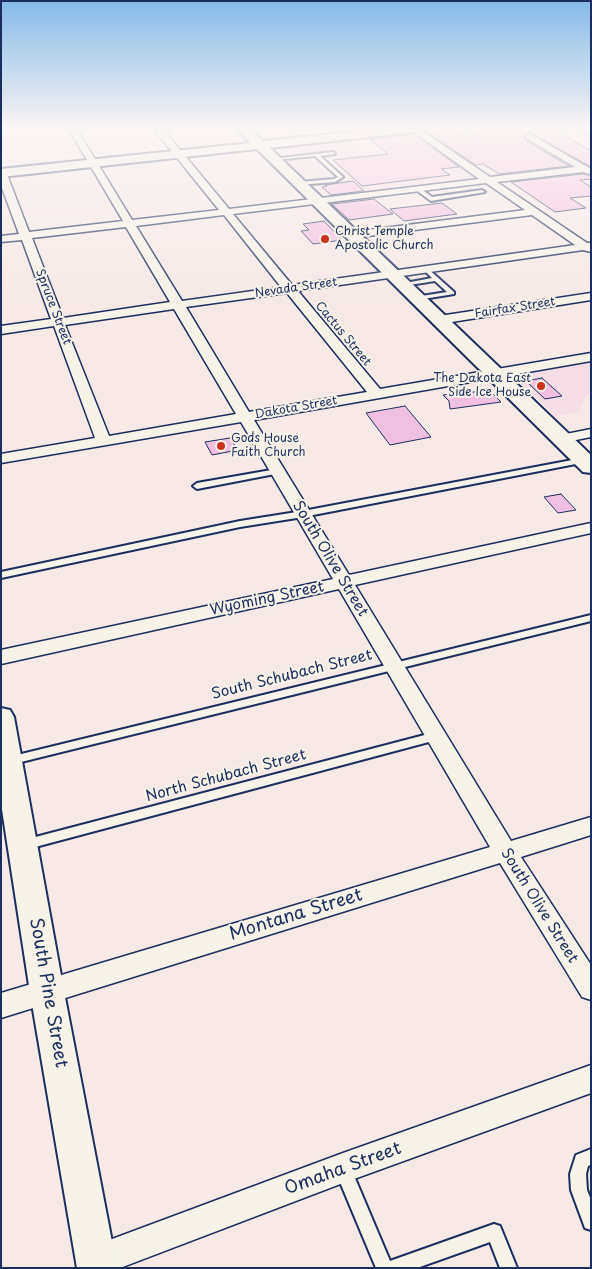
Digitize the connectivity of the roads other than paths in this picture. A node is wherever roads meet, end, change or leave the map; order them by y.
1 (7, 187) edge
2 (107, 187) edge
3 (205, 187) edge
4 (303, 187) edge
5 (431, 187) edge
6 (442, 187) edge
7 (497, 187) edge
8 (418, 189) junction
9 (482, 192) dead end
10 (453, 196) junction
11 (317, 201) junction
12 (226, 212) junction
13 (532, 212) junction
14 (129, 224) junction
15 (352, 235) junction
16 (26, 236) junction
17 (1, 239) edge
18 (589, 248) edge
19 (426, 269) junction
20 (437, 279) junction
21 (416, 288) junction
22 (289, 289) junction
23 (591, 296) edge
24 (178, 305) junction
25 (439, 320) junction
26 (58, 322) junction
27 (1, 330) edge
28 (591, 357) edge
29 (495, 374) junction
30 (376, 394) junction
31 (245, 417) junction
32 (591, 433) edge
33 (561, 439) junction
34 (104, 442) junction
35 (1, 460) edge
36 (587, 464) edge
37 (277, 471) junction
38 (197, 486) dead end
39 (303, 514) junction
40 (591, 528) edge
41 (1, 575) edge
42 (343, 582) junction
43 (591, 618) edge
44 (1, 657) edge
45 (394, 666) junction
46 (1, 717) edge
47 (436, 736) junction
48 (5, 762) edge
49 (591, 826) edge
50 (24, 845) junction
51 (505, 851) junction
52 (591, 988) edge
53 (47, 992) junction
54 (1, 1006) edge
55 (591, 1079) edge
56 (591, 1158) edge
57 (343, 1168) junction
58 (591, 1222) edge
59 (96, 1264) edge
60 (385, 1268) edge
61 (392, 1268) edge
62 (509, 1268) edge

1 - 16 street, Spruce Street
2 - 14 street, South Olive Street
3 - 12 street, Cactus Street
4 - 11 main road
5 - 8 street
6 - 10 lane
7 - 13 street
8 - 10 lane
8 - 11 street
9 - 10 lane
11 - 12 street
11 - 15 main road
12 - 14 street
12 - 22 street, Cactus Street
13 - 15 street
13 - 18 street
14 - 16 street
14 - 24 street, South Olive Street
15 - 21 main road
16 - 17 street
16 - 26 street, Spruce Street
18 - 19 street, Nevada Street
19 - 20 lane
19 - 21 street, Nevada Street
20 - 21 lane
20 - 21 lane
21 - 22 street, Nevada Street
21 - 25 main road
22 - 24 street, Nevada Street
22 - 30 street, Cactus Street
23 - 25 street, Fairfax Street
24 - 26 street, Nevada Street
24 - 31 street, South Olive Street
25 - 29 main road
26 - 27 street, Nevada Street
26 - 34 street, Spruce Street
28 - 29 street, Dakota Street
29 - 30 street, Dakota Street
29 - 33 main road
30 - 31 street, Dakota Street
31 - 34 street, Dakota Street
31 - 37 street, South Olive Street
32 - 33 street
33 - 36 main road
34 - 35 street, Dakota Street
36 - 39 lane
37 - 38 lane
37 - 39 street, South Olive Street
39 - 41 lane
39 - 42 street, South Olive Street
40 - 42 street, Wyoming Street
42 - 44 street, Wyoming Street
42 - 45 street, South Olive Street
43 - 45 lane, South Schubach Street
45 - 47 street, South Olive Street
45 - 48 lane, South Schubach Street
46 - 48 street, South Pine Street
47 - 50 lane, North Schubach Street
47 - 51 street, South Olive Street
48 - 50 street, South Pine Street
49 - 51 street, Montana Street
50 - 53 street, South Pine Street
51 - 52 street, South Olive Street
51 - 53 street, Montana Street
53 - 54 street, Montana Street
53 - 59 street, South Pine Street
55 - 57 street, Omaha Street
56 - 58 lane
57 - 59 street, Omaha Street
57 - 60 lane
61 - 62 lane

